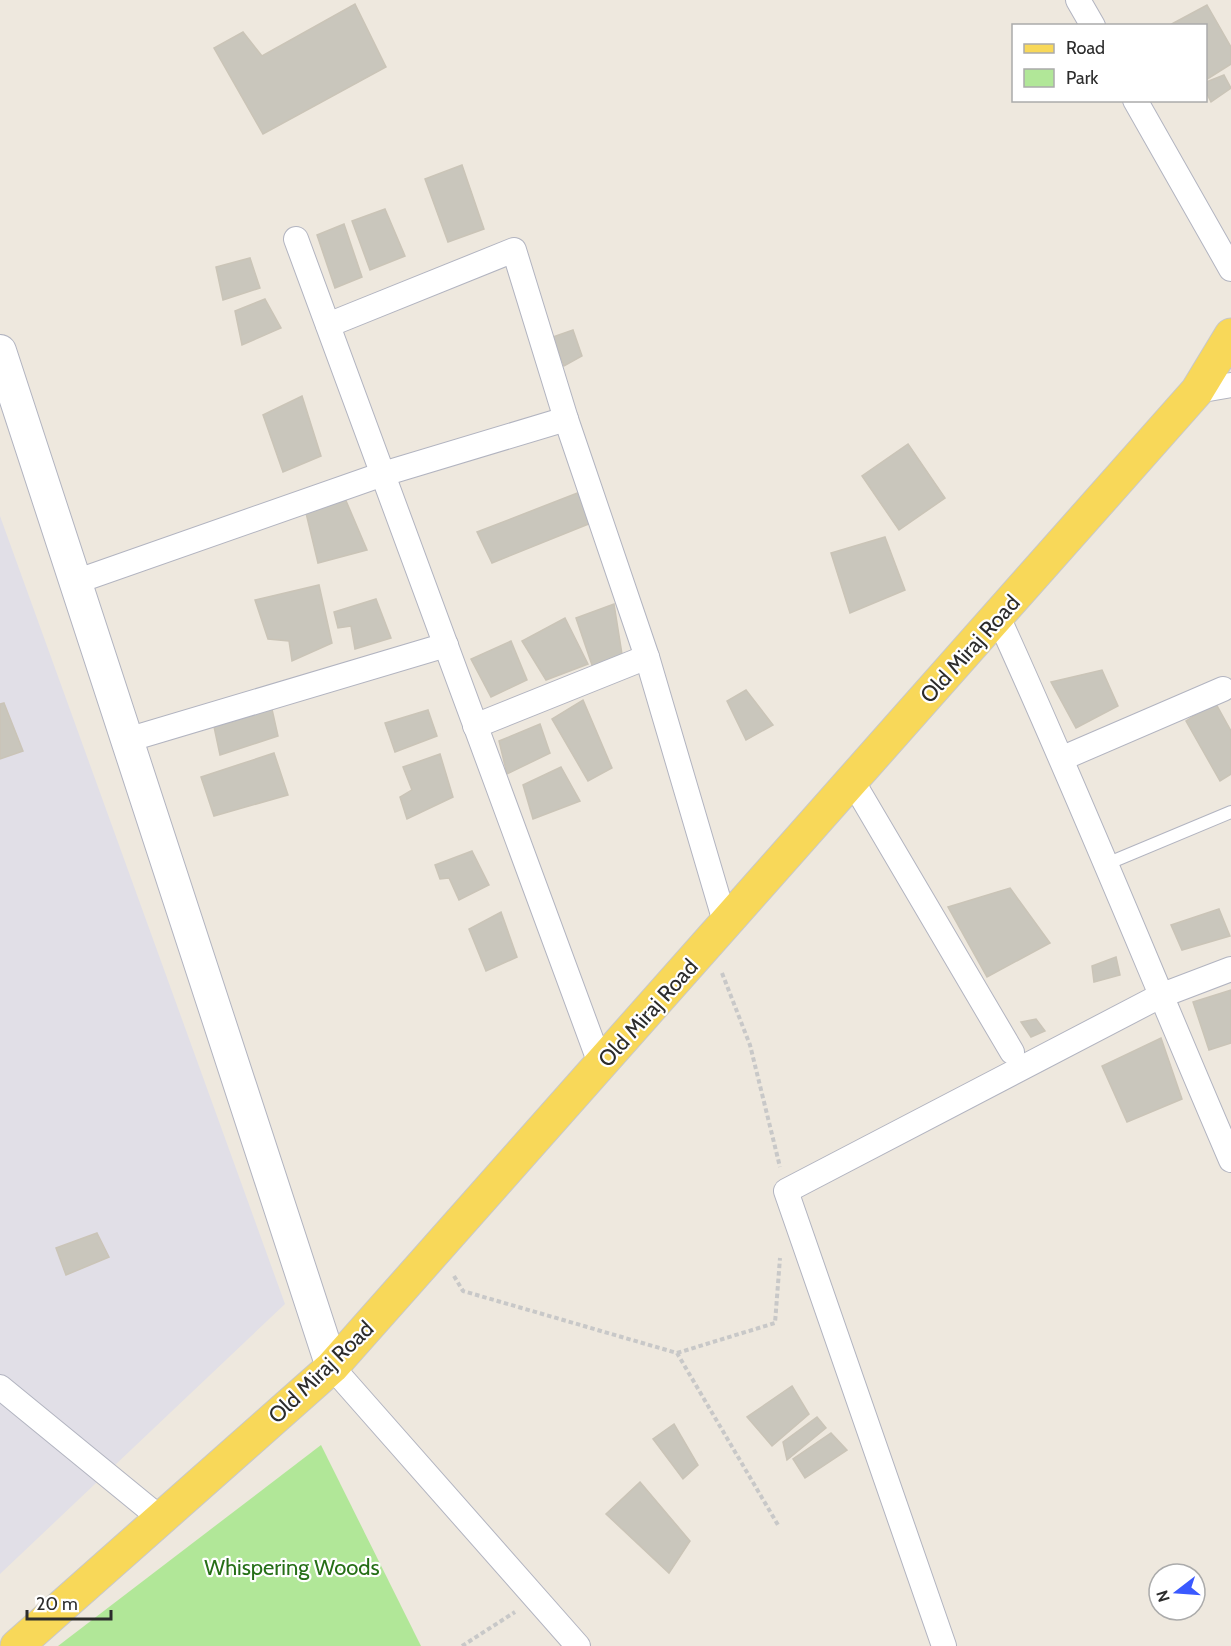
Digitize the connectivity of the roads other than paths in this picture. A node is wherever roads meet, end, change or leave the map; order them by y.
1 (1078, 0) edge
2 (1092, 24) edge
3 (1136, 102) edge
4 (296, 239) dead end
5 (1231, 269) edge
6 (328, 325) junction
7 (1231, 334) edge
8 (0, 351) edge
9 (1231, 385) edge
10 (1197, 391) junction
11 (566, 419) junction
12 (382, 474) junction
13 (75, 582) junction
14 (998, 617) junction
15 (446, 645) junction
16 (647, 657) junction
17 (1223, 689) dead end
18 (476, 726) junction
19 (127, 740) junction
20 (1063, 759) junction
21 (853, 782) junction
22 (1231, 812) edge
23 (1104, 865) junction
24 (718, 934) junction
25 (1231, 969) edge
26 (1161, 996) junction
27 (1012, 1052) dead end
28 (601, 1066) junction
29 (1231, 1160) edge
30 (332, 1367) junction
31 (0, 1387) edge
32 (160, 1518) junction
33 (17, 1646) edge
34 (578, 1646) edge
35 (945, 1646) edge

1 - 2 street
3 - 5 street
4 - 6 street
6 - 11 street
6 - 12 street
7 - 10 main road, Old Miraj Road
8 - 13 street
9 - 10 street
10 - 14 main road, Old Miraj Road
11 - 12 street
11 - 16 street
12 - 13 street
12 - 15 street
13 - 19 street
14 - 20 street
14 - 21 main road, Old Miraj Road
15 - 18 street
15 - 19 street
16 - 18 street
16 - 24 street
17 - 20 street
18 - 28 street
19 - 30 street
20 - 23 street
21 - 24 main road, Old Miraj Road
21 - 27 street
22 - 23 lane
23 - 26 street
24 - 28 main road, Old Miraj Road
25 - 26 street
26 - 29 street
26 - 35 street
28 - 30 main road, Old Miraj Road
30 - 32 main road, Old Miraj Road
30 - 34 street
31 - 32 street
32 - 33 main road, Old Miraj Road

